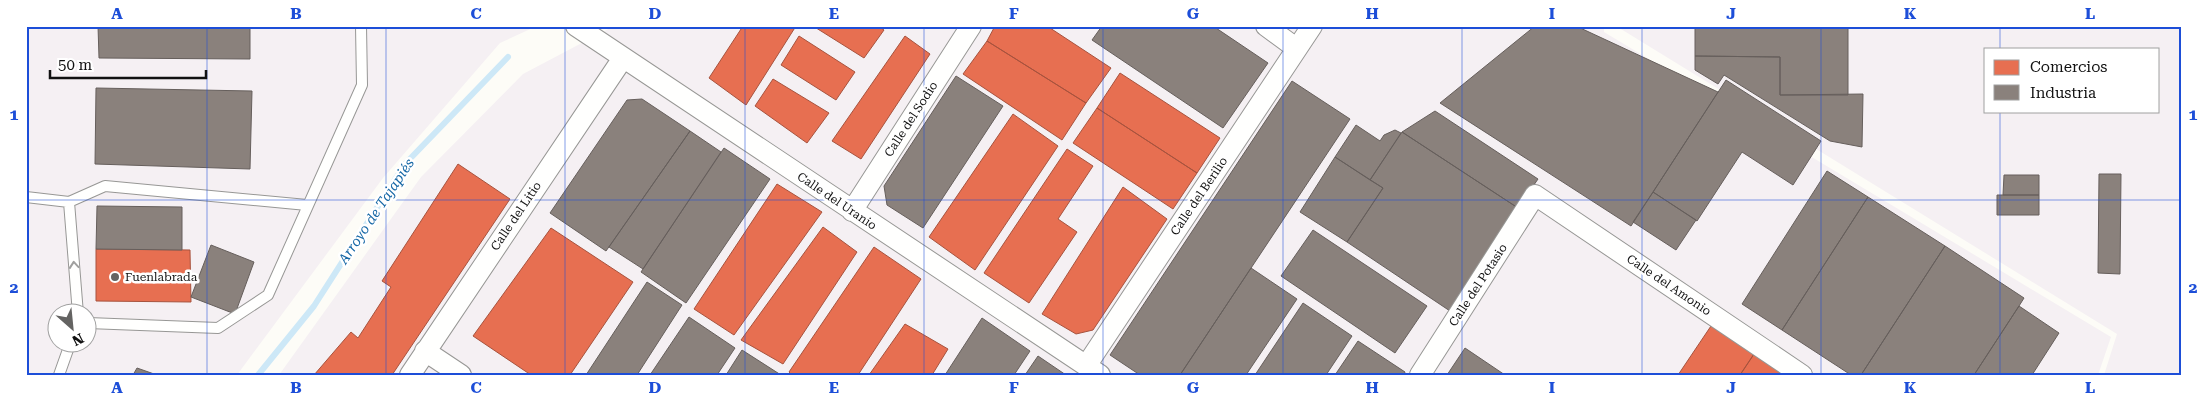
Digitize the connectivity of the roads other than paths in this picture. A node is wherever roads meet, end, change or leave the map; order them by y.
1 (361, 26) edge
2 (576, 26) edge
3 (971, 26) edge
4 (1266, 26) edge
5 (1312, 26) edge
6 (1296, 48) junction
7 (623, 58) junction
8 (1535, 195) joint
9 (26, 197) edge
10 (69, 202) junction
11 (307, 205) junction
12 (852, 211) junction
13 (77, 304) edge
14 (98, 323) edge
15 (425, 351) junction
16 (66, 354) edge
17 (1093, 370) edge
18 (59, 375) edge
19 (410, 375) edge
20 (461, 375) edge
21 (1420, 375) edge
22 (1802, 375) edge

1 - 11 lane
2 - 7 street, Calle del Uranio
3 - 12 street, Calle del Sodio
4 - 6 street
5 - 6 street, Calle del Berilio
6 - 17 street, Calle del Berilio
7 - 12 street, Calle del Uranio
7 - 15 street, Calle del Litio
8 - 21 street, Calle del Potasio
8 - 22 street, Calle del Amonio
9 - 10 lane
10 - 11 lane
13 -> 10 lane
11 - 14 lane
12 - 17 street, Calle del Uranio
15 - 19 street, Calle del Litio
15 - 20 street
16 - 18 lane

